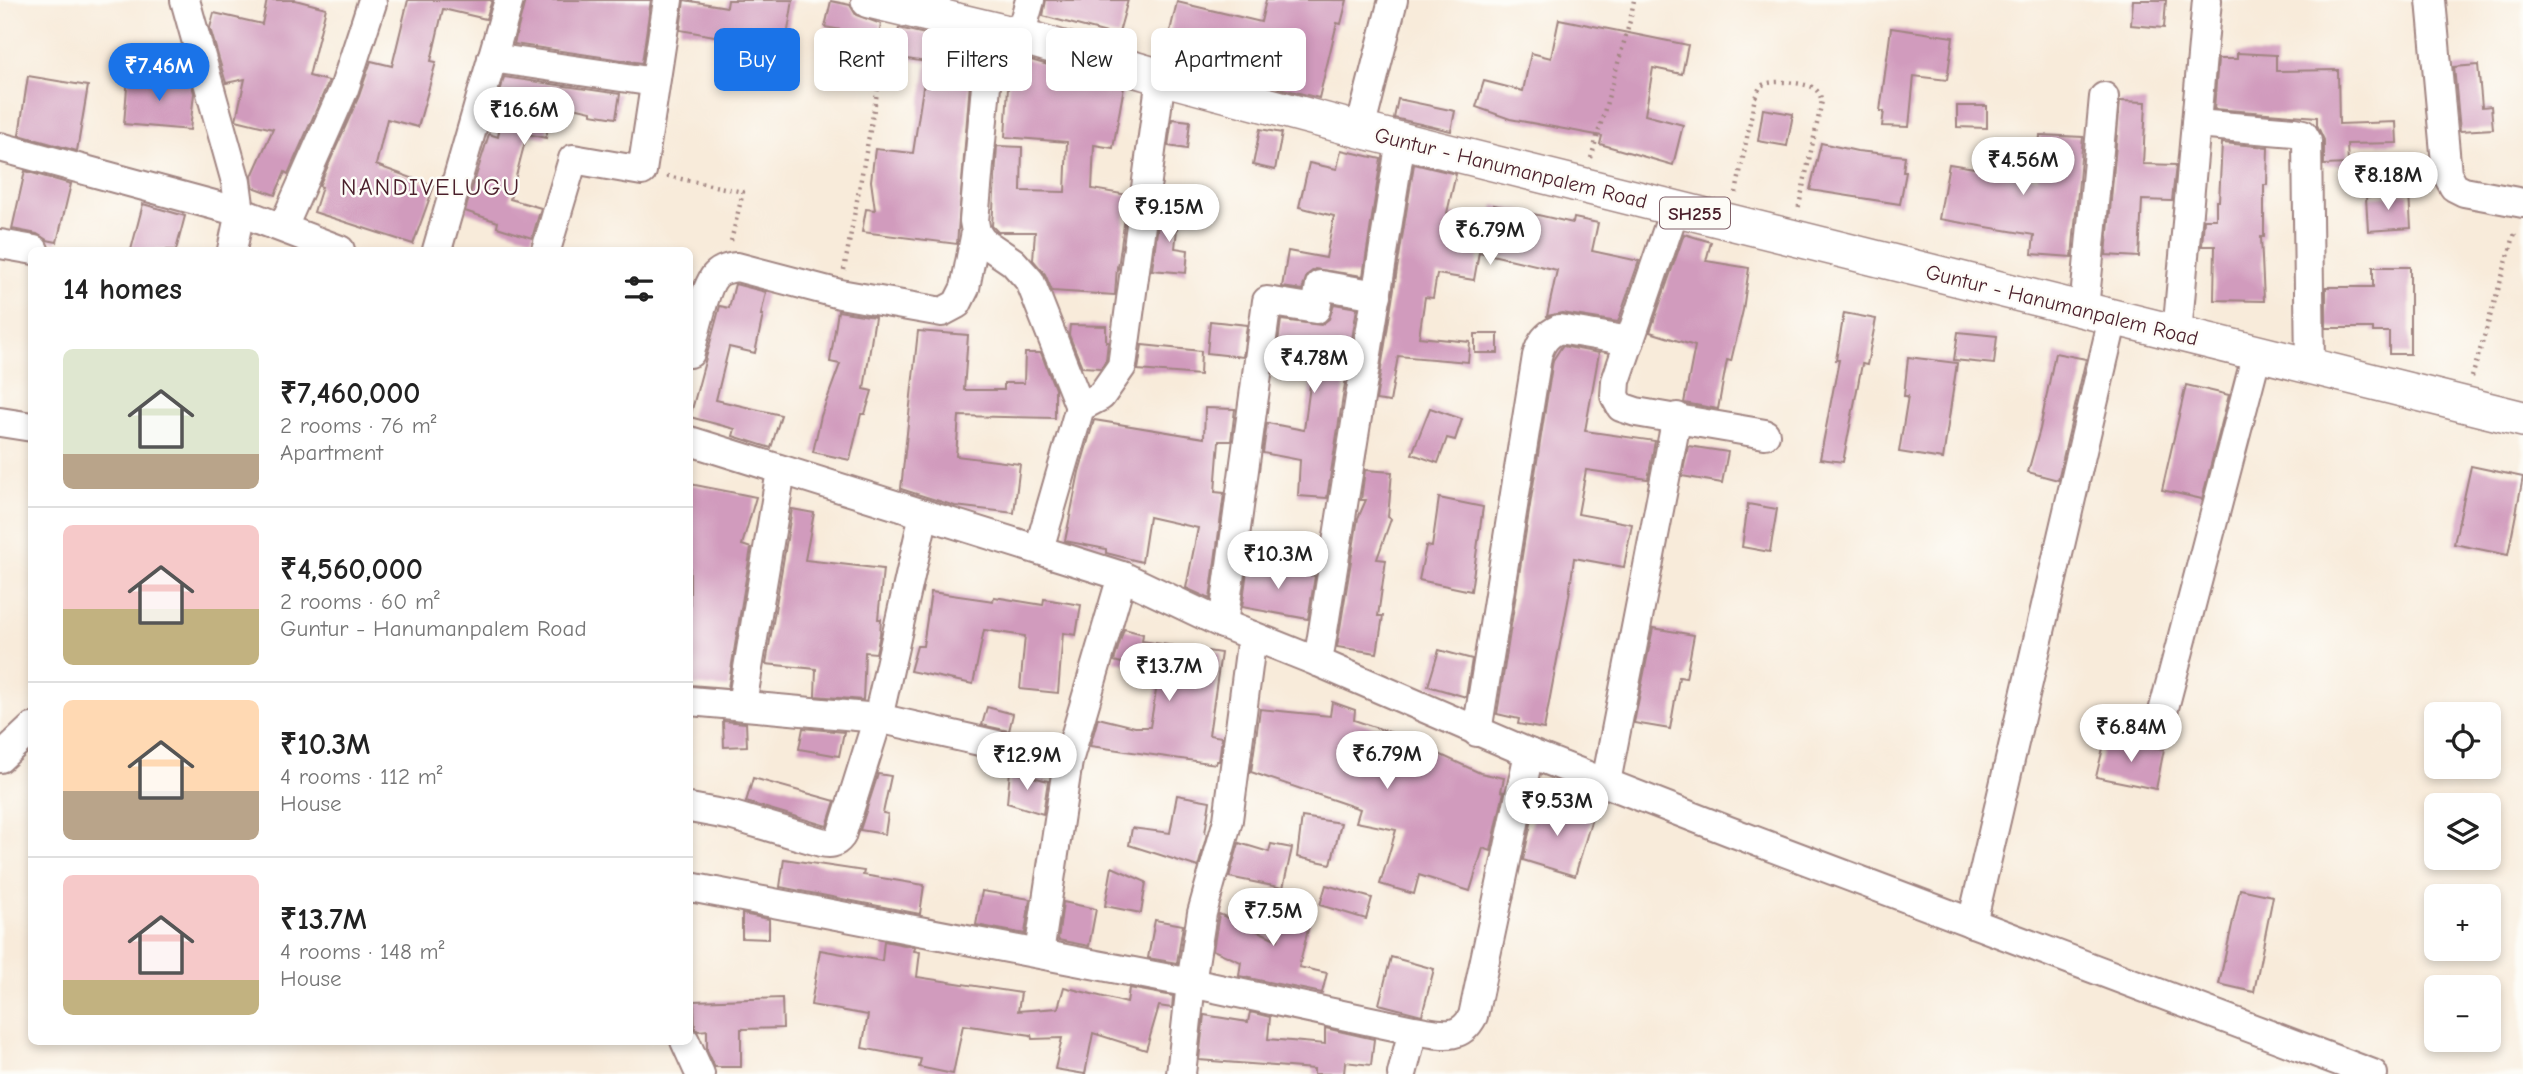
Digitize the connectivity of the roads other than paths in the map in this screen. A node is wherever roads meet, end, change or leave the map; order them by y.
1 (185, 0) edge
2 (509, 0) edge
3 (668, 0) edge
4 (1030, 0) edge
5 (1393, 0) edge
6 (2207, 0) edge
7 (2431, 0) edge
8 (372, 3) dead end
9 (881, 3) edge
10 (988, 28) edge
11 (1008, 28) edge
12 (1032, 40) edge
13 (492, 58) junction
14 (1151, 74) edge
15 (655, 82) junction
16 (995, 91) edge
17 (1159, 91) edge
18 (1214, 91) edge
19 (2104, 97) dead end
20 (2196, 124) junction
21 (1360, 130) junction
22 (1401, 140) junction
23 (0, 147) edge
24 (2523, 203) edge
25 (1675, 208) junction
26 (240, 212) junction
27 (283, 227) junction
28 (976, 232) junction
29 (0, 244) edge
30 (233, 247) edge
31 (333, 247) edge
32 (438, 247) edge
33 (547, 247) edge
34 (28, 249) edge
35 (1377, 295) junction
36 (2099, 314) junction
37 (2178, 334) junction
38 (1630, 341) junction
39 (693, 343) edge
40 (2257, 354) junction
41 (2310, 366) junction
42 (1080, 407) junction
43 (1677, 417) junction
44 (2523, 419) edge
45 (0, 422) edge
46 (28, 426) edge
47 (1765, 434) dead end
48 (693, 442) edge
49 (781, 471) junction
50 (925, 514) junction
51 (1039, 549) junction
52 (1122, 576) junction
53 (1223, 624) junction
54 (1252, 636) junction
55 (1318, 662) junction
56 (693, 701) edge
57 (742, 704) junction
58 (878, 718) junction
59 (2159, 727) dead end
60 (28, 732) edge
61 (1477, 732) junction
62 (1529, 754) junction
63 (0, 758) edge
64 (1068, 761) junction
65 (1606, 782) junction
66 (693, 809) edge
67 (693, 888) edge
68 (1972, 923) junction
69 (1039, 953) junction
70 (1191, 982) junction
71 (1413, 1030) junction
72 (687, 1045) edge
73 (700, 1074) edge
74 (1181, 1074) edge
75 (1402, 1074) edge
76 (2373, 1074) edge

1 - 26 street
2 - 13 street
3 - 15 street
4 - 11 street
5 - 21 street
6 - 20 street
7 - 24 street
8 - 27 street
9 - 10 main road, Guntur - Hanumanpalem Road / SH255
12 - 14 main road, Guntur - Hanumanpalem Road / SH255
13 - 15 street
13 - 32 street
15 - 33 street
16 - 28 street
17 - 42 street
18 - 21 main road, Guntur - Hanumanpalem Road / SH255
19 - 36 street
20 - 37 street
20 - 41 street
21 - 22 main road, Guntur - Hanumanpalem Road / SH255
22 - 25 main road, Guntur - Hanumanpalem Road / SH255
22 - 35 street
23 - 26 street
25 - 36 main road, Guntur - Hanumanpalem Road / SH255
25 - 38 street
26 - 27 street
26 - 30 street
27 - 31 street
28 - 39 street
28 - 42 street
29 - 34 street
35 - 53 street
35 - 55 street
36 - 37 main road, Guntur - Hanumanpalem Road / SH255
36 - 68 street
37 - 40 main road, Guntur - Hanumanpalem Road / SH255
38 - 43 street
38 - 61 street
40 - 41 main road, Guntur - Hanumanpalem Road / SH255
40 - 59 street
41 - 44 main road, Guntur - Hanumanpalem Road / SH255
42 - 51 street
43 - 47 street
43 - 65 street
45 - 46 street
48 - 49 street
49 - 50 street
49 - 57 street
50 - 51 street
50 - 58 street
51 - 52 street
52 - 53 street
52 - 64 street
53 - 54 street
54 - 55 street
54 - 70 street
55 - 61 street
56 - 57 street
57 - 58 street
58 - 64 street
58 - 66 street
60 - 63 street
61 - 62 street
62 - 65 street
62 - 71 street
64 - 69 street
65 - 68 street
67 - 69 street
68 - 76 street
69 - 70 street
70 - 71 street
70 - 74 street
71 - 75 street
72 - 73 street

